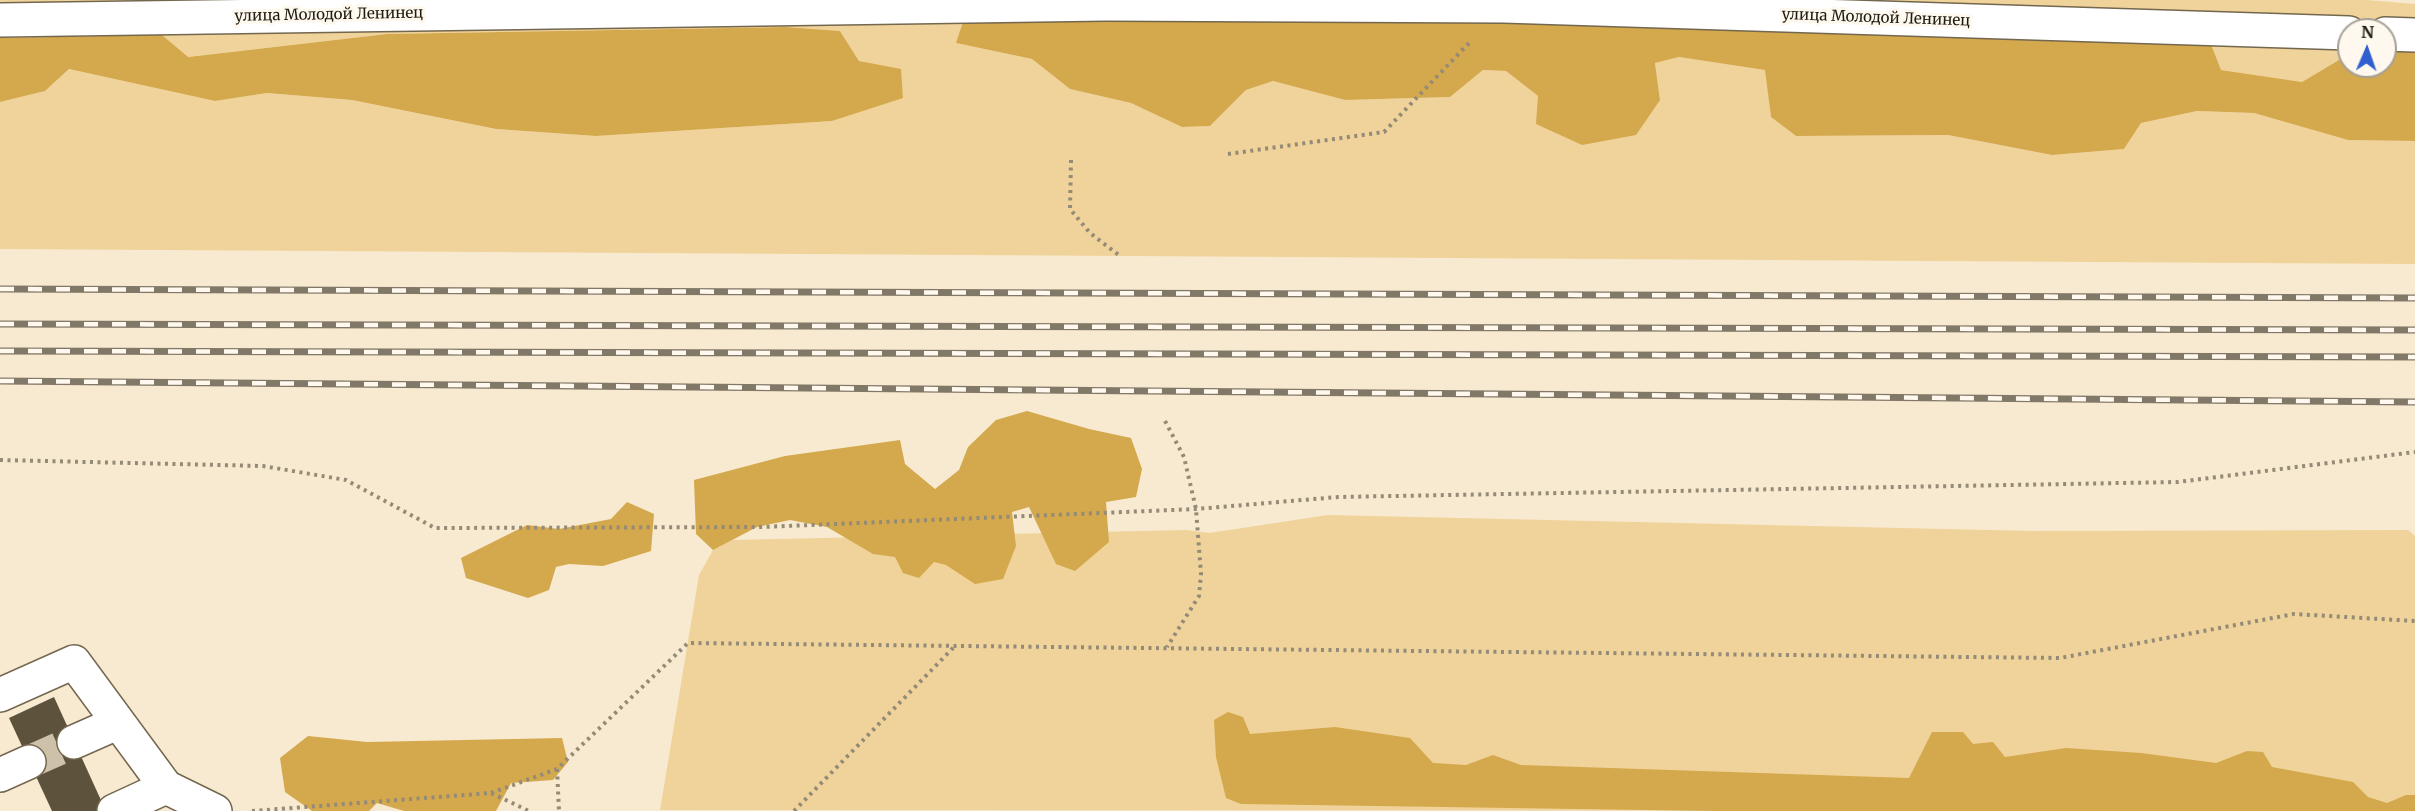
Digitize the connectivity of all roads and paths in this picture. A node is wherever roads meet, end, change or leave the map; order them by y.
1 (1106, 2) edge
2 (1504, 6) junction
3 (0, 20) edge
4 (2337, 33) edge
5 (2397, 34) edge
6 (2415, 35) edge
7 (1228, 154) dead end
8 (1071, 160) dead end
9 (1120, 256) dead end
10 (1165, 421) dead end
11 (2415, 453) edge
12 (0, 460) edge
13 (1196, 509) junction
14 (2415, 621) edge
15 (956, 645) junction
16 (1167, 648) junction
17 (0, 695) edge
18 (117, 723) junction
19 (74, 742) tunnel mouth
20 (29, 762) tunnel mouth
21 (557, 769) junction
22 (0, 775) edge
23 (166, 787) junction
24 (491, 793) junction
25 (114, 811) edge
26 (214, 811) edge
27 (249, 811) edge
28 (529, 811) edge
29 (559, 811) edge
30 (794, 811) edge

1 - 2 street, улица Молодой Ленинец
1 - 3 street, улица Молодой Ленинец
2 - 4 street, улица Молодой Ленинец
2 - 7 path
5 - 6 street
8 - 9 path
10 - 13 path
11 - 13 path
12 - 13 path
13 - 16 path
14 - 16 path
15 - 16 path
15 - 21 path
15 - 30 path
17 - 18 street
18 - 19 street
18 - 23 street
20 - 22 street
21 - 24 path
21 - 29 path
23 - 25 street
23 - 26 street
24 - 27 path
24 - 28 path

